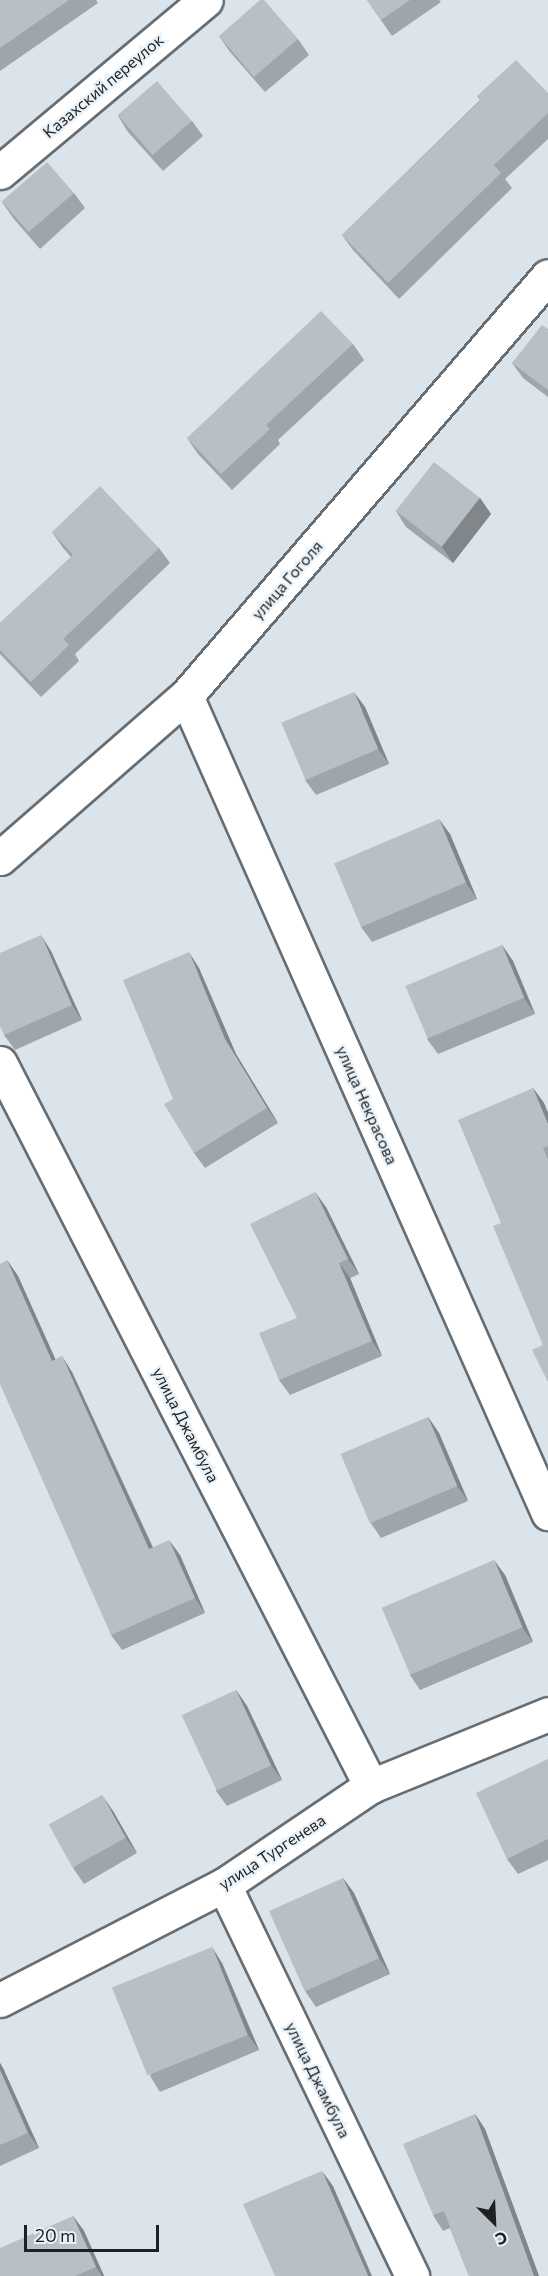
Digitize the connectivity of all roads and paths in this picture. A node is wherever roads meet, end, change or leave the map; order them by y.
1 (206, 0) edge
2 (0, 172) edge
3 (548, 276) edge
4 (186, 696) junction
5 (0, 858) edge
6 (0, 1063) edge
7 (548, 1513) edge
8 (548, 1714) edge
9 (371, 1786) junction
10 (224, 1885) junction
11 (0, 2000) edge
12 (412, 2276) edge

1 - 2 street, Казахский переулок
3 - 4 street, улица Гоголя
4 - 5 street, улица Гоголя
4 - 7 street, улица Некрасова
6 - 9 street, улица Джамбула
8 - 9 street, улица Тургенева
9 - 10 street, улица Тургенева
10 - 11 street, улица Тургенева
10 - 12 street, улица Джамбула

